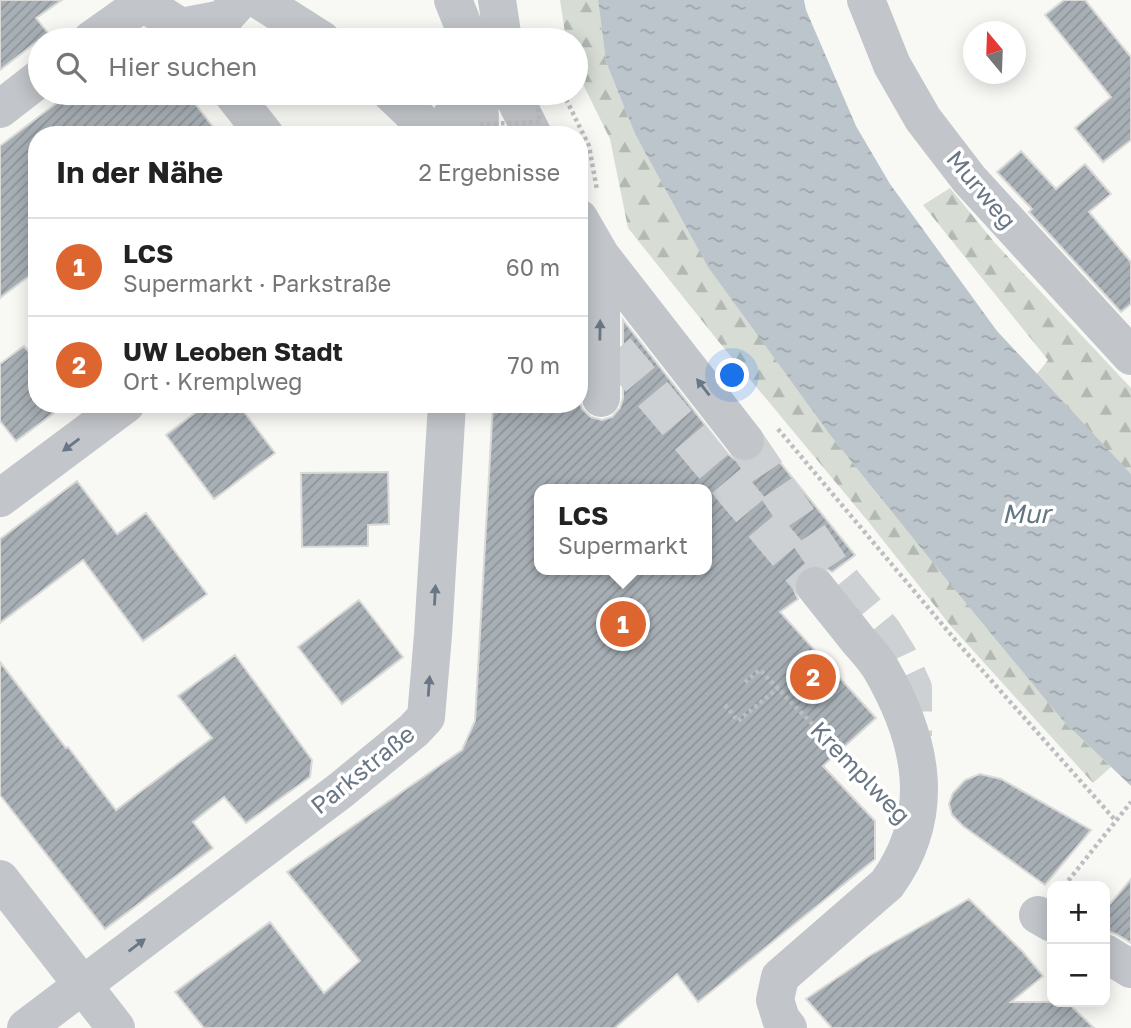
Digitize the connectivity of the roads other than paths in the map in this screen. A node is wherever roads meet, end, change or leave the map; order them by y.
1 (240, 0) edge
2 (259, 0) edge
3 (453, 0) edge
4 (497, 0) edge
5 (866, 0) edge
6 (142, 2) edge
7 (107, 28) edge
8 (178, 28) edge
9 (201, 28) edge
10 (302, 28) edge
11 (470, 28) edge
12 (483, 28) edge
13 (28, 87) edge
14 (241, 105) edge
15 (405, 105) edge
16 (457, 105) edge
17 (518, 105) edge
18 (0, 109) edge
19 (258, 126) edge
20 (429, 126) edge
21 (441, 126) edge
22 (528, 126) edge
23 (588, 234) edge
24 (601, 256) junction
25 (1131, 356) edge
26 (601, 398) dead end
27 (114, 413) edge
28 (446, 413) edge
29 (745, 441) tunnel mouth
30 (0, 498) edge
31 (815, 586) tunnel mouth
32 (0, 879) edge
33 (1110, 956) edge
34 (1131, 969) edge
35 (82, 985) junction
36 (26, 1028) edge
37 (116, 1028) edge
38 (788, 1028) edge

1 - 9 street
2 - 10 street
3 - 11 street
4 - 12 street
5 - 25 street, Murweg
6 - 7 street
6 - 8 street
13 - 18 street
14 - 19 street
15 - 20 street
16 - 21 street
17 - 22 street
23 - 24 street
26 -> 24 street
29 -> 24 street
27 -> 30 street
35 -> 28 street, Parkstraße
31 - 38 street, Kremplweg
32 - 35 street
33 - 34 street
35 - 36 street, Parkstraße
35 - 37 street

